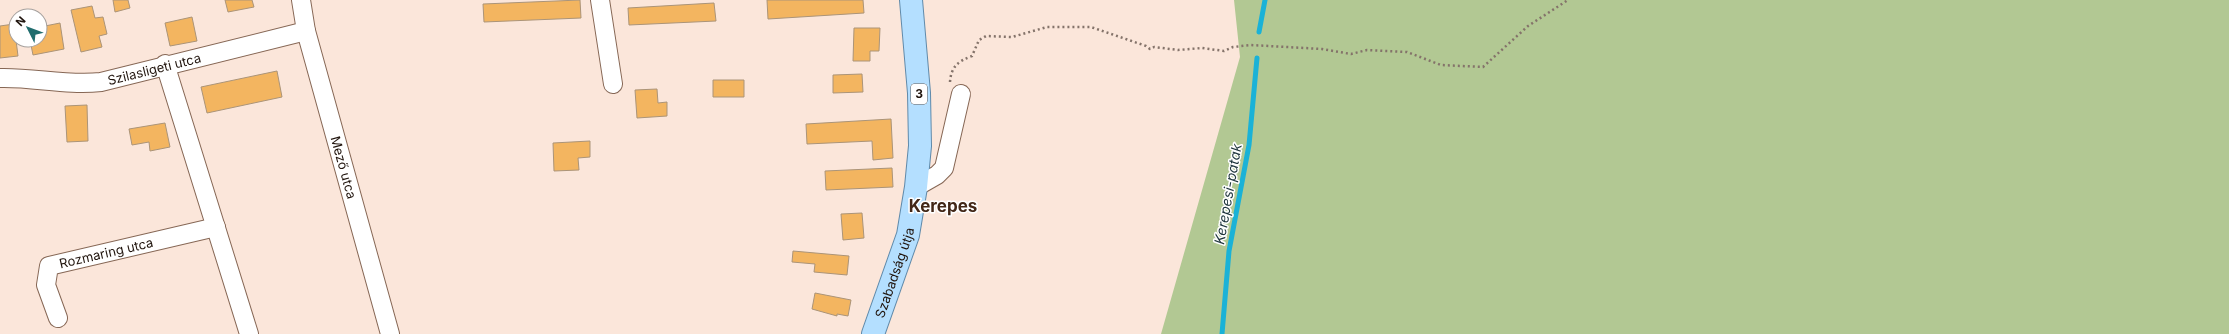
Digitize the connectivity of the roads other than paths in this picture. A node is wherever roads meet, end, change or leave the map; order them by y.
1 (301, 0) edge
2 (600, 0) edge
3 (911, 0) edge
4 (306, 30) junction
5 (165, 64) junction
6 (0, 78) edge
7 (613, 84) dead end
8 (961, 94) road end
9 (916, 187) junction
10 (216, 227) junction
11 (58, 318) dead end
12 (250, 334) edge
13 (390, 334) edge
14 (873, 334) edge

1 - 4 street, Mező utca
2 - 7 street
3 - 9 main road, Szabadság útja / 3
4 - 5 street, Szilasligeti utca
4 - 13 street, Mező utca
5 - 6 street, Szilasligeti utca
5 - 10 street
8 - 9 street
9 - 14 main road, Szabadság útja / 3
10 - 11 street, Rozmaring utca
10 - 12 street

